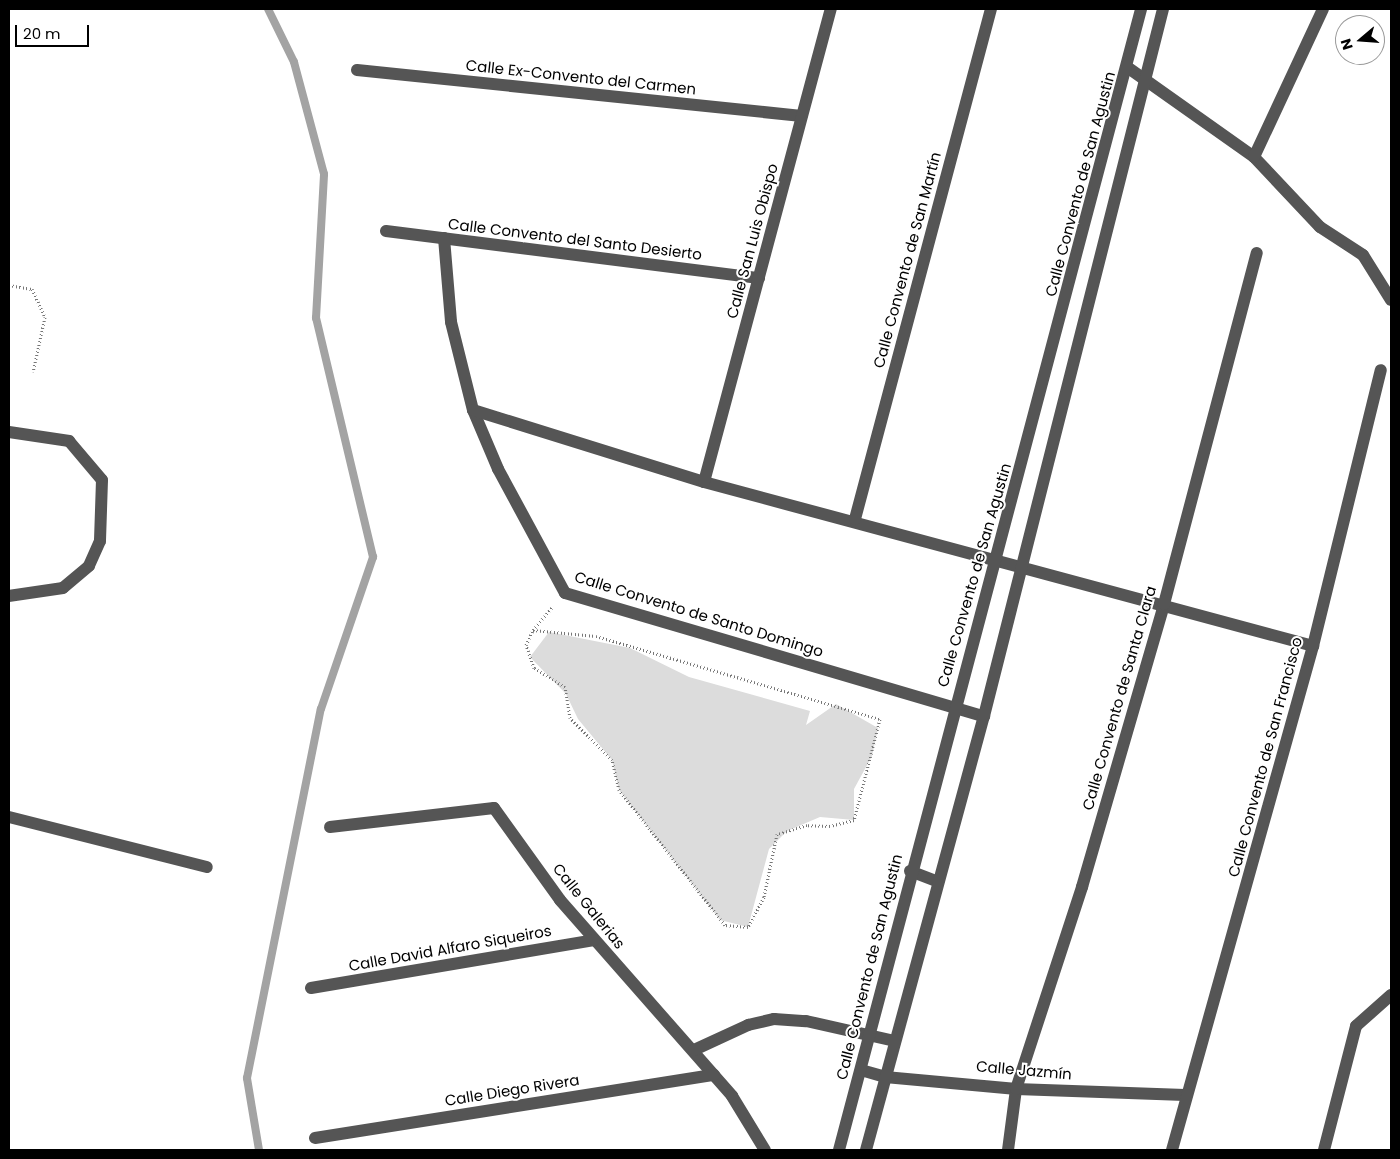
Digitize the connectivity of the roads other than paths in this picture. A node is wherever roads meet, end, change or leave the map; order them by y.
1 (831, 9) edge
2 (991, 9) edge
3 (1141, 9) edge
4 (1163, 9) edge
5 (1323, 9) edge
6 (1128, 67) junction
7 (357, 70) dead end
8 (1148, 79) junction
9 (802, 116) junction
10 (1254, 157) junction
11 (386, 231) dead end
12 (444, 238) junction
13 (1257, 253) dead end
14 (759, 278) junction
15 (1391, 300) edge
16 (1065, 302) junction
17 (1086, 308) junction
18 (1381, 370) dead end
19 (473, 410) junction
20 (9, 432) edge
21 (704, 482) junction
22 (855, 519) junction
23 (996, 558) junction
24 (1022, 566) junction
25 (9, 596) edge
26 (1164, 604) junction
27 (1313, 646) junction
28 (954, 707) junction
29 (984, 716) junction
30 (9, 817) edge
31 (330, 827) dead end
32 (207, 867) dead end
33 (910, 871) junction
34 (938, 882) junction
35 (594, 940) junction
36 (311, 988) dead end
37 (1391, 995) edge
38 (870, 1034) junction
39 (895, 1041) junction
40 (694, 1050) junction
41 (861, 1070) junction
42 (714, 1075) junction
43 (885, 1077) junction
44 (1016, 1089) junction
45 (1185, 1095) junction
46 (315, 1138) dead end
47 (766, 1150) edge
48 (839, 1150) edge
49 (866, 1150) edge
50 (1008, 1150) edge
51 (1172, 1150) edge
52 (1324, 1150) edge

1 - 9 street, Calle San Luis Obispo
2 - 22 street, Calle Convento de San Martín
3 - 6 street, Calle Convento de San Agustin
4 - 8 street
5 - 10 street
6 - 8 street
6 - 16 street, Calle Convento de San Agustin
7 - 9 street, Calle Ex-Convento del Carmen
8 - 10 street
8 - 17 street
9 - 14 street, Calle San Luis Obispo
10 - 15 street
11 - 12 street, Calle Convento del Santo Desierto
12 - 14 street, Calle Convento del Santo Desierto
12 - 19 street, Calle Convento de Santo Domingo
13 - 26 street, Calle Convento de Santa Clara
14 - 21 street, Calle San Luis Obispo
16 - 17 street
16 - 23 street, Calle Convento de San Agustin
17 - 24 street
18 - 27 street, Calle Convento de San Francisco
19 - 21 street
19 - 28 street, Calle Convento de Santo Domingo
20 - 25 street
21 - 22 street
22 - 23 street
23 - 24 street
23 - 28 street, Calle Convento de San Agustin
24 - 26 street
24 - 29 street
26 - 27 street
26 - 44 street, Calle Convento de Santa Clara
27 - 45 street, Calle Convento de San Francisco
28 - 29 street, Calle Convento de Santo Domingo
28 - 33 street, Calle Convento de San Agustin
29 - 34 street
30 - 32 street
31 - 35 street, Calle Galerias
33 - 34 street
33 - 38 street, Calle Convento de San Agustin
34 - 39 street
35 - 36 street, Calle David Alfaro Siqueiros
35 - 40 street, Calle Galerias
37 - 52 street
38 - 39 street
38 - 40 street
38 - 41 street, Calle Convento de San Agustin
39 - 43 street
40 - 42 street, Calle Galerias
41 - 43 street, Calle Jazmín
41 - 48 street, Calle Convento de San Agustin
42 - 46 street, Calle Diego Rivera
42 - 47 street, Calle Galerias
43 - 44 street, Calle Jazmín
43 - 49 street
44 - 45 street, Calle Jazmín
44 - 50 street, Calle Convento de Santa Clara
45 - 51 street, Calle Convento de San Francisco

